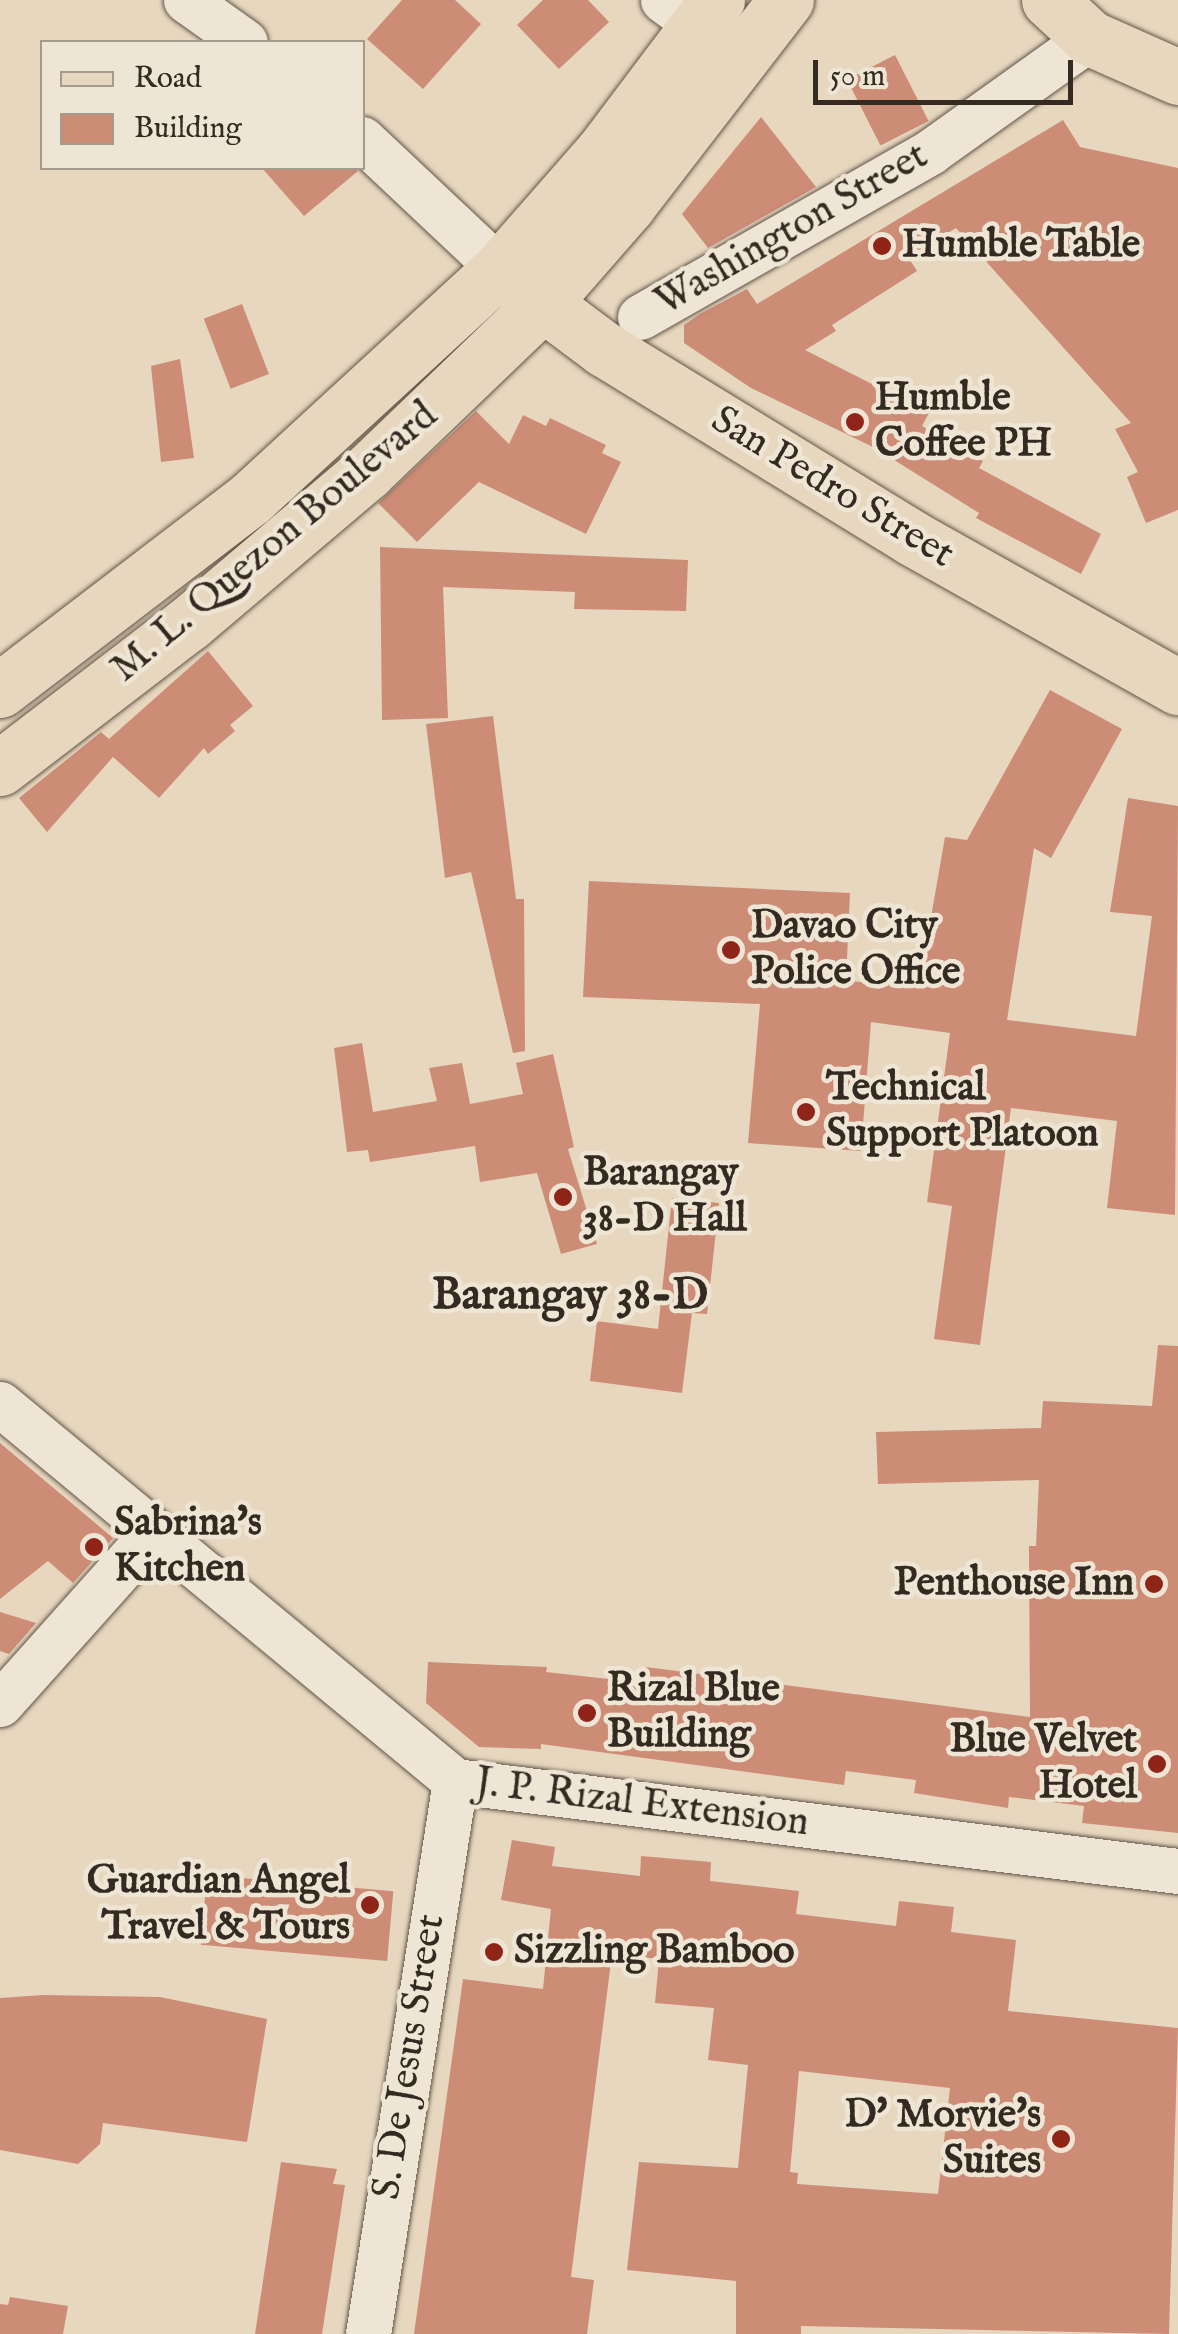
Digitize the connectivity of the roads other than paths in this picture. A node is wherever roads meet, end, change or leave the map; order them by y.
1 (186, 0) edge
2 (786, 0) edge
3 (1048, 0) edge
4 (693, 9) edge
5 (1090, 38) junction
6 (242, 40) edge
7 (1178, 78) edge
8 (365, 141) edge
9 (500, 269) junction
10 (540, 306) junction
11 (640, 317) dead end
12 (1178, 686) edge
13 (0, 690) edge
14 (0, 768) edge
15 (0, 1404) edge
16 (151, 1534) junction
17 (0, 1704) edge
18 (454, 1781) junction
19 (1178, 1871) edge
20 (368, 2334) edge

1 - 6 street
2 - 10 main road, M. L. Quezon Boulevard
3 - 5 main road
4 - 9 main road, M. L. Quezon Boulevard
5 - 7 main road
5 - 11 street, Washington Street
8 - 9 street
9 - 10 main road, San Pedro Street
9 - 13 main road, M. L. Quezon Boulevard
10 - 12 main road, San Pedro Street
10 - 14 main road, M. L. Quezon Boulevard
15 - 16 street, J. P. Rizal Extension
16 - 17 street
16 - 18 street, J. P. Rizal Extension
18 - 19 street, J. P. Rizal Extension
18 - 20 street, S. De Jesus Street

